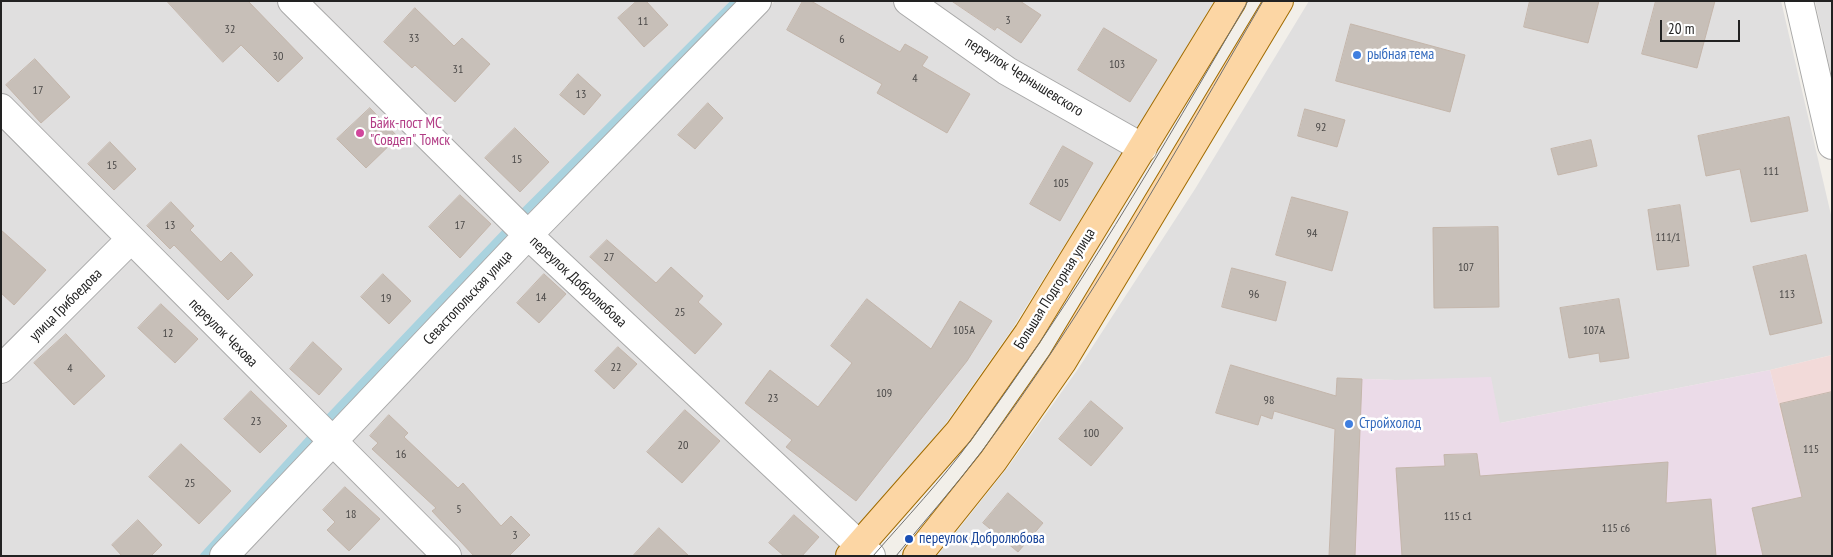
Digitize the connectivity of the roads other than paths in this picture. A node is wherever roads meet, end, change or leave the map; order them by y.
1 (292, 1) edge
2 (757, 1) edge
3 (908, 1) edge
4 (1232, 1) edge
5 (1279, 1) edge
6 (1799, 1) edge
7 (1, 108) edge
8 (1832, 145) edge
9 (1143, 148) junction
10 (528, 234) junction
11 (130, 240) junction
12 (1, 369) edge
13 (333, 442) junction
14 (860, 552) edge
15 (224, 556) edge
16 (447, 556) edge
17 (918, 556) edge

1 - 10 street, переулок Добролюбова
2 - 10 street, Севастопольская улица
3 - 9 street, переулок Чернышевского
4 - 9 main road, Большая Подгорная улица
5 - 17 main road
6 - 8 street
7 - 11 street, переулок Чехова
9 - 14 main road, Большая Подгорная улица
10 - 13 street, Севастопольская улица
10 - 14 street, переулок Добролюбова
11 - 12 street, улица Грибоедова
11 - 13 street, переулок Чехова
13 - 15 street, Севастопольская улица
13 - 16 street, переулок Чехова

